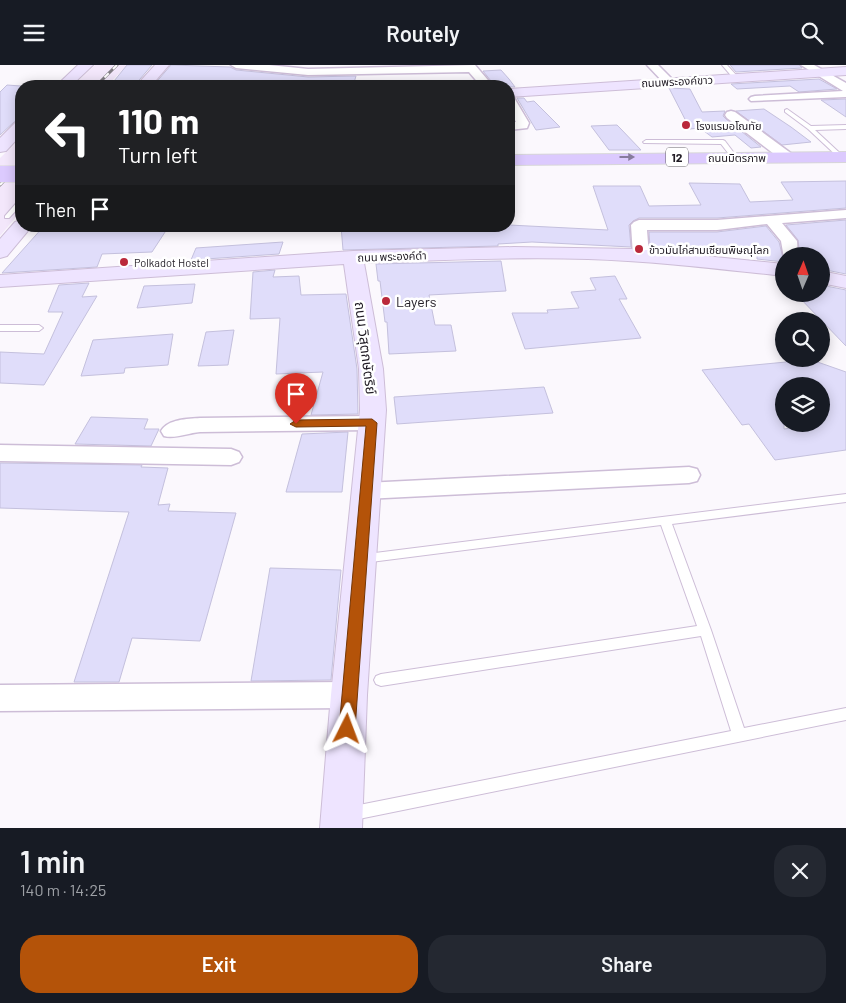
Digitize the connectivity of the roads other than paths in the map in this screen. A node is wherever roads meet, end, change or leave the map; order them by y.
1 (86, 65) edge
2 (162, 65) edge
3 (236, 65) edge
4 (652, 65) edge
5 (724, 65) edge
6 (806, 65) edge
7 (470, 67) edge
8 (364, 68) edge
9 (308, 71) junction
10 (846, 71) edge
11 (819, 73) junction
12 (736, 78) junction
13 (70, 80) edge
14 (148, 80) edge
15 (305, 80) edge
16 (482, 80) edge
17 (669, 82) junction
18 (846, 88) edge
19 (515, 93) edge
20 (846, 94) edge
21 (755, 99) dead end
22 (515, 109) edge
23 (787, 111) dead end
24 (731, 115) dead end
25 (515, 126) edge
26 (846, 127) edge
27 (810, 128) junction
28 (15, 132) edge
29 (646, 142) dead end
30 (0, 147) edge
31 (734, 157) junction
32 (787, 157) junction
33 (515, 158) edge
34 (844, 161) edge
35 (0, 166) edge
36 (15, 166) edge
37 (515, 173) edge
38 (0, 174) edge
39 (15, 174) edge
40 (846, 214) edge
41 (771, 219) junction
42 (15, 221) edge
43 (789, 247) edge
44 (0, 252) edge
45 (641, 256) junction
46 (353, 257) junction
47 (775, 269) edge
48 (830, 278) edge
49 (0, 281) edge
50 (846, 281) edge
51 (0, 328) edge
52 (39, 328) dead end
53 (372, 423) junction
54 (171, 431) dead end
55 (0, 453) edge
56 (231, 457) dead end
57 (689, 475) dead end
58 (366, 491) junction
59 (846, 497) edge
60 (665, 520) junction
61 (360, 558) junction
62 (705, 630) junction
63 (381, 680) dead end
64 (349, 695) junction
65 (0, 698) edge
66 (846, 714) edge
67 (739, 735) junction
68 (342, 821) edge

1 - 13 street
2 - 14 street
3 - 9 street
4 - 17 street
5 - 12 lane
6 - 11 street
7 - 8 street
7 - 16 street
8 - 9 street
9 - 15 street
10 - 11 street, ถนนพระองค์ขาว
11 - 12 street, ถนนพระองค์ขาว
11 - 18 street
12 - 17 street, ถนนพระองค์ขาว
17 - 19 street, ถนนพระองค์ขาว
20 - 21 street
22 - 25 street
23 - 27 lane
24 - 32 street
26 - 27 lane
27 - 34 lane
28 - 30 street
29 - 31 lane
31 - 32 main road, ถนนมิตรภาพ / 12
33 -> 31 main road, ถนนมิตรภาพ / 12
32 - 34 main road, ถนนมิตรภาพ / 12
34 - 37 main road, ถนนมิตรภาพ / 12
35 - 36 main road
38 - 39 main road, bridge
40 - 41 street
41 - 43 street
41 - 45 street
42 - 44 street
45 - 46 street, ถนน พระองค์ดำ
45 - 47 street, ถนน พระองค์ดำ
46 - 49 street, ถนน พระองค์ดำ
46 - 53 street, ถนน วิสุตกษัตริย์
48 - 50 street
51 - 52 lane
53 - 54 street
53 - 58 street, ถนน วิสุตกษัตริย์
55 - 56 street
57 - 58 street
58 - 61 street, ถนน วิสุตกษัตริย์
59 - 60 lane
60 - 61 lane
60 - 62 lane
61 - 64 street, ถนน วิสุตกษัตริย์
62 - 63 lane
62 - 67 lane
64 - 65 street
64 - 68 street, ถนน วิสุตกษัตริย์
66 - 67 lane
67 - 68 lane

